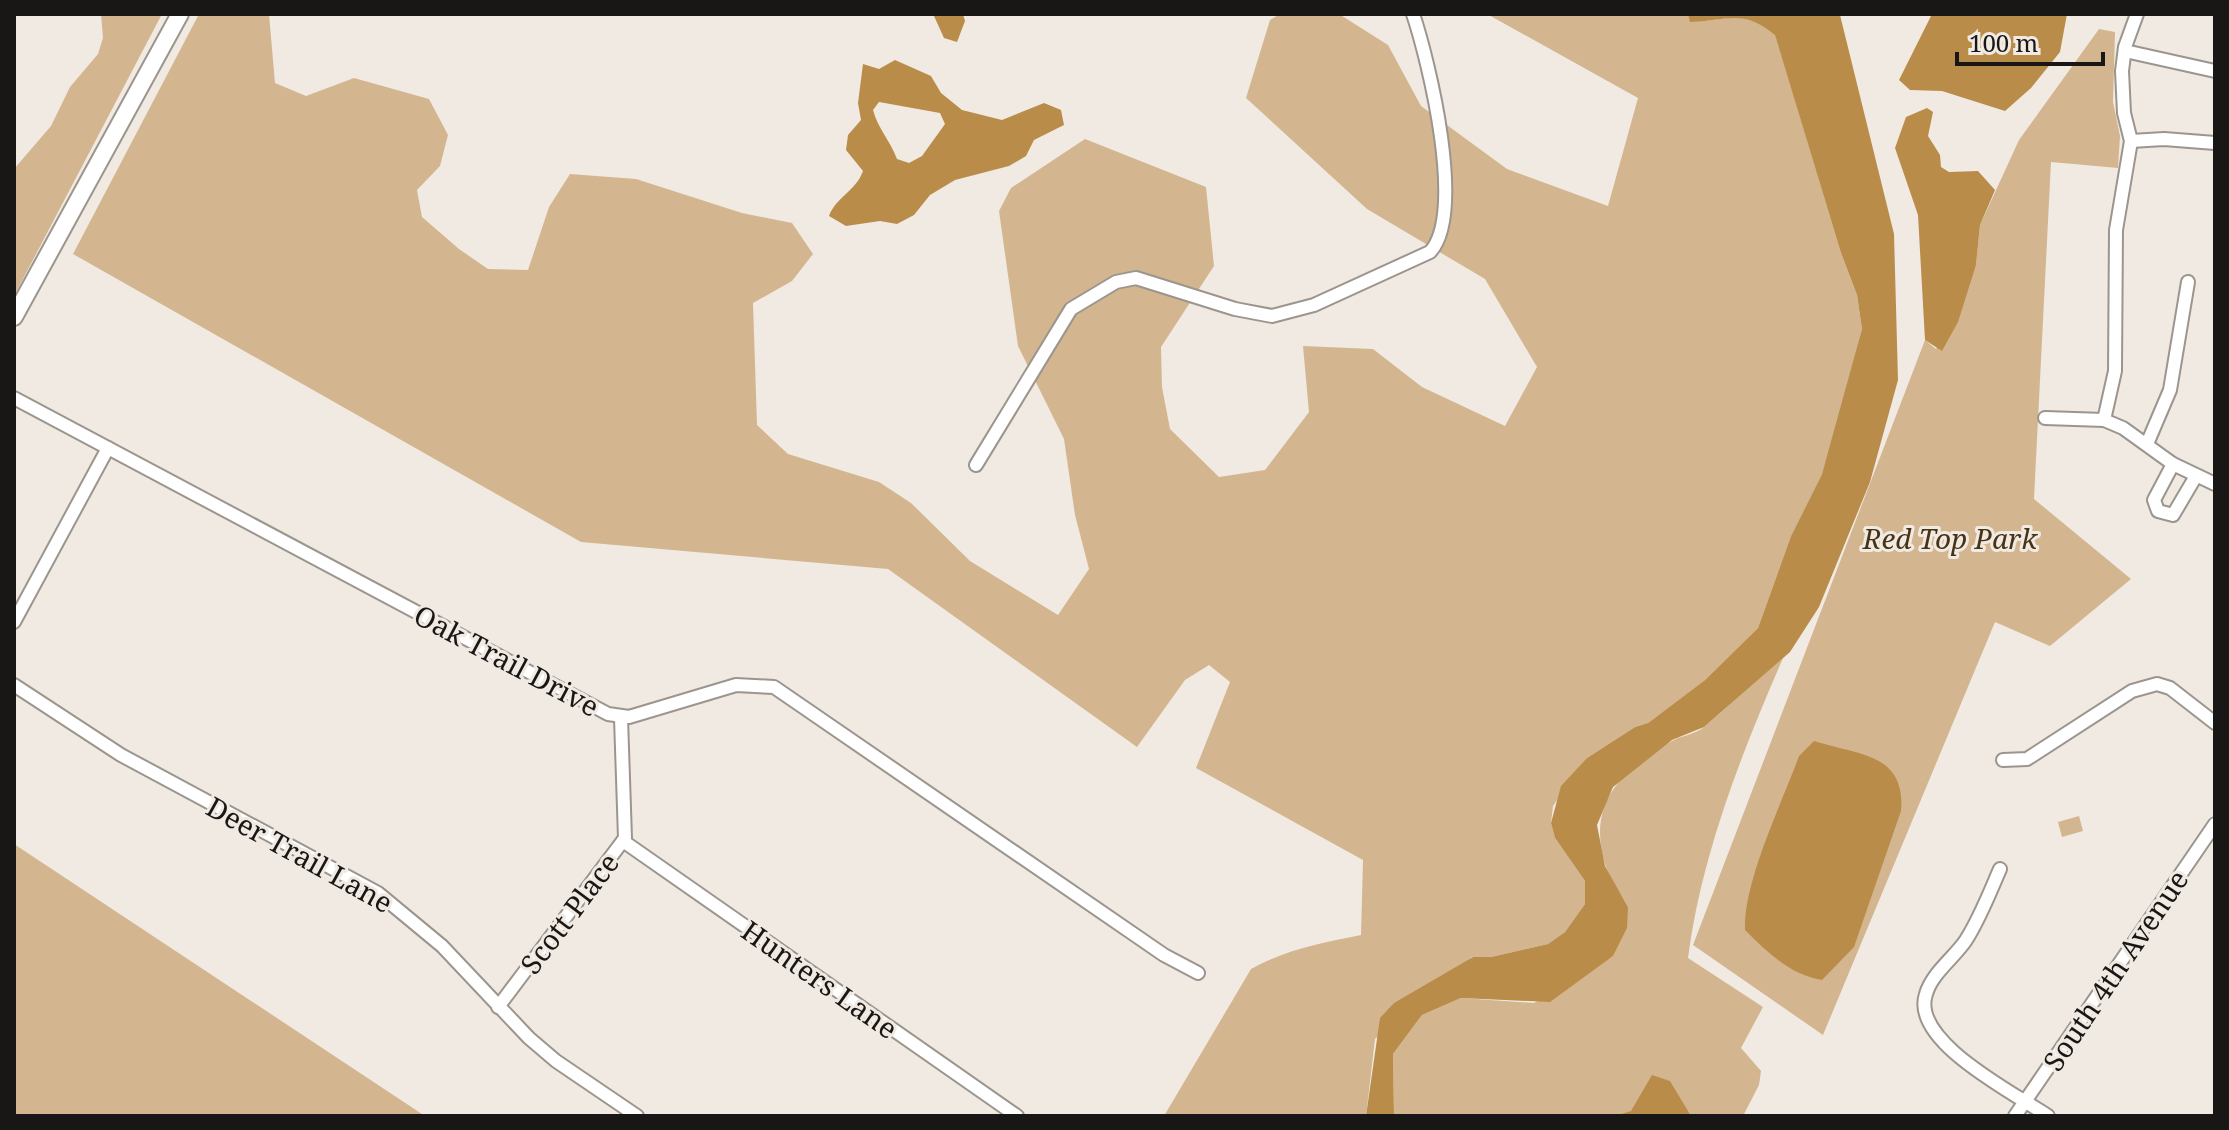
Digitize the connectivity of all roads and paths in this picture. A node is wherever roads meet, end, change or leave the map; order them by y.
1 (180, 14) edge
2 (1413, 14) edge
3 (2137, 14) edge
4 (2125, 51) junction
5 (2215, 71) edge
6 (2131, 141) junction
7 (2215, 143) edge
8 (2188, 282) dead end
9 (14, 317) edge
10 (14, 398) edge
11 (2045, 418) dead end
12 (2104, 420) junction
13 (2147, 444) junction
14 (108, 448) junction
15 (2173, 464) junction
16 (976, 465) dead end
17 (2196, 476) junction
18 (2215, 484) edge
19 (14, 622) edge
20 (14, 685) edge
21 (621, 718) junction
22 (2215, 723) edge
23 (2003, 760) dead end
24 (2215, 824) edge
25 (623, 841) junction
26 (2000, 869) dead end
27 (1198, 973) dead end
28 (498, 1007) junction
29 (2025, 1101) junction
30 (637, 1116) edge
31 (1017, 1116) edge
32 (2015, 1116) edge
33 (2048, 1116) edge

1 - 9 main road
2 - 16 street
3 - 4 street
4 - 5 street
4 - 6 street
6 - 7 street
6 - 12 street
8 - 13 street
10 - 14 street, Oak Trail Drive
11 - 12 street
12 - 13 street
13 - 15 street
14 - 19 street
14 - 21 street, Oak Trail Drive
15 - 17 street
15 - 17 street
17 - 18 street
20 - 28 street, Deer Trail Lane
21 - 25 street, Scott Place
21 - 27 street, Oak Trail Drive
22 - 23 street
24 - 29 street, South 4th Avenue
25 - 28 street, Scott Place
25 - 31 street, Hunters Lane
26 - 29 street
28 - 30 street, Deer Trail Lane
29 - 32 street, South 4th Avenue
29 - 33 street

